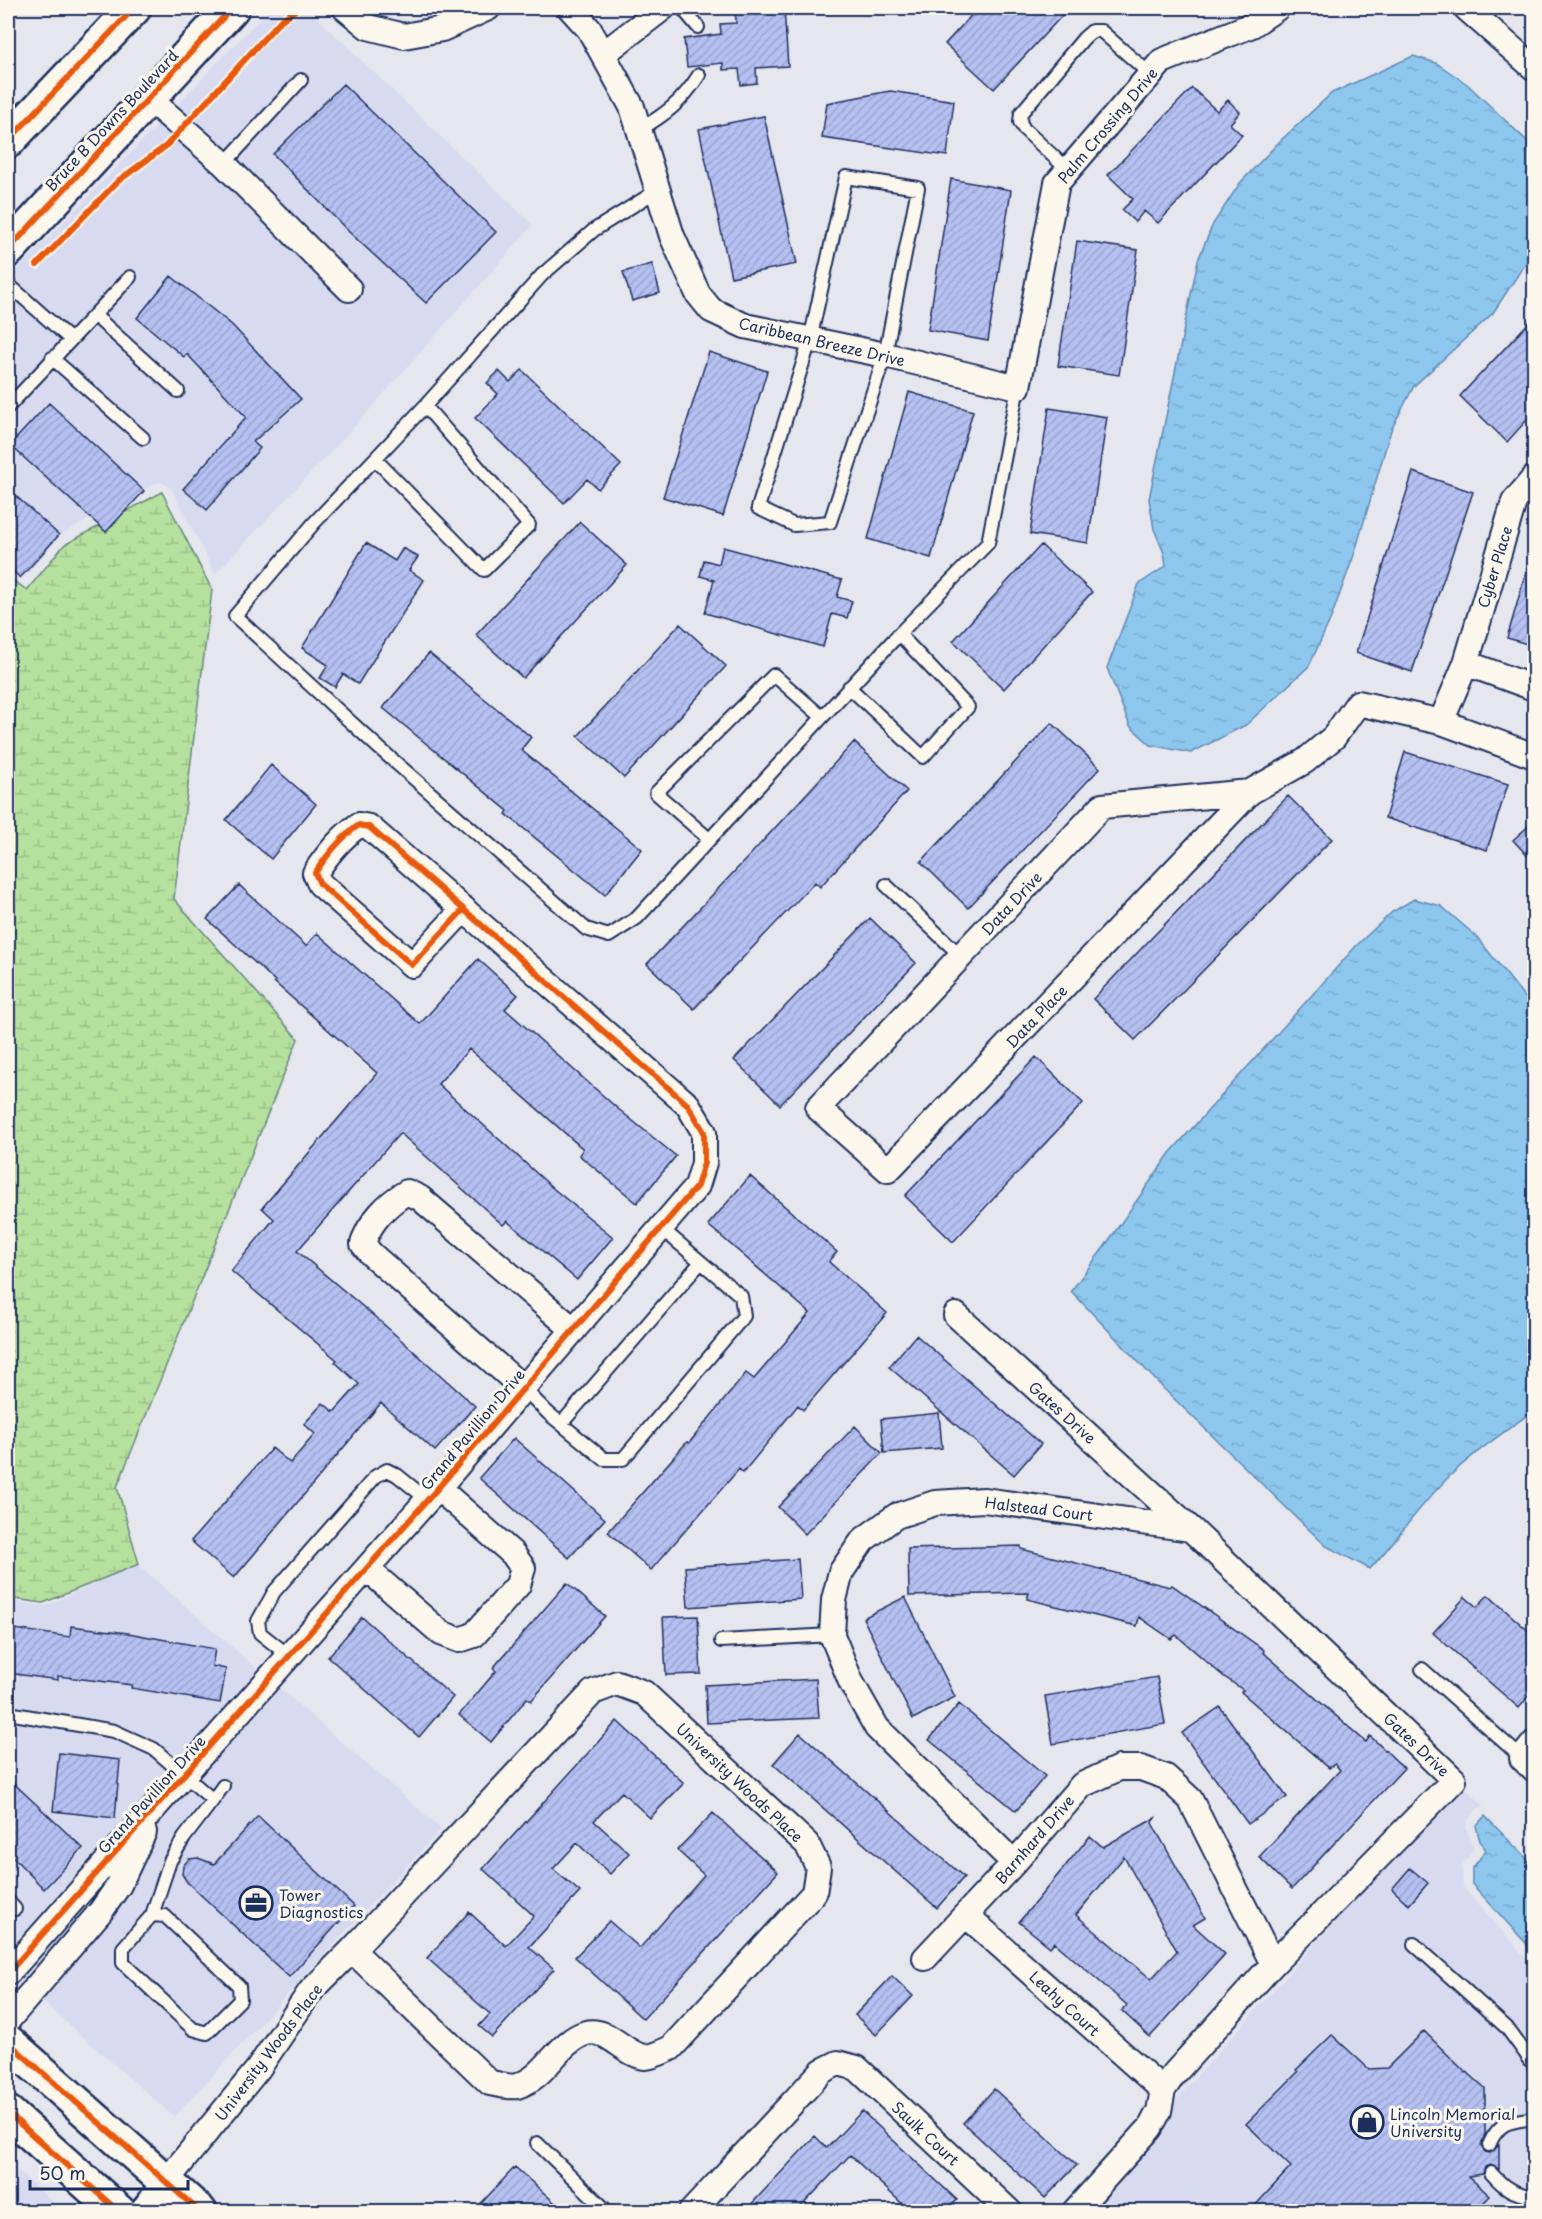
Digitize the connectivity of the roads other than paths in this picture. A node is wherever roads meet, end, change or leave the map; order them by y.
1 (134, 8) edge
2 (232, 8) edge
3 (345, 8) edge
4 (488, 8) edge
5 (570, 8) edge
6 (663, 8) edge
7 (682, 8) edge
8 (1277, 8) edge
9 (1466, 8) edge
10 (698, 27) dead end
11 (603, 54) junction
12 (1534, 68) edge
13 (1150, 74) junction
14 (699, 75) dead end
15 (301, 80) dead end
16 (148, 98) junction
17 (639, 130) junction
18 (8, 141) edge
19 (224, 164) junction
20 (1068, 170) junction
21 (657, 190) junction
22 (8, 250) edge
23 (130, 277) dead end
24 (8, 284) edge
25 (349, 290) dead end
26 (94, 315) junction
27 (70, 339) junction
28 (810, 340) junction
29 (885, 355) junction
30 (52, 358) junction
31 (1018, 387) junction
32 (178, 391) dead end
33 (425, 406) junction
34 (8, 407) edge
35 (143, 438) dead end
36 (375, 459) junction
37 (1534, 478) edge
38 (899, 634) junction
39 (1466, 663) junction
40 (849, 687) junction
41 (1534, 688) edge
42 (822, 717) junction
43 (1439, 721) junction
44 (1534, 756) edge
45 (1250, 792) junction
46 (709, 839) junction
47 (886, 885) dead end
48 (464, 909) junction
49 (961, 956) junction
50 (818, 1108) joint
51 (661, 1228) junction
52 (700, 1262) junction
53 (956, 1315) dead end
54 (574, 1330) junction
55 (523, 1388) junction
56 (561, 1424) junction
57 (433, 1494) junction
58 (1191, 1529) junction
59 (367, 1569) junction
60 (831, 1635) junction
61 (721, 1641) dead end
62 (289, 1656) junction
63 (1422, 1669) dead end
64 (8, 1713) edge
65 (1530, 1757) edge
66 (184, 1774) junction
67 (223, 1786) dead end
68 (213, 1800) junction
69 (157, 1805) junction
70 (1014, 1863) junction
71 (153, 1915) junction
72 (966, 1915) junction
73 (1414, 1944) dead end
74 (352, 1950) junction
75 (925, 1958) dead end
76 (1273, 1964) junction
77 (8, 1973) edge
78 (8, 2020) edge
79 (8, 2042) edge
80 (1534, 2065) edge
81 (1163, 2090) junction
82 (8, 2114) edge
83 (1534, 2118) edge
84 (537, 2143) dead end
85 (1489, 2145) dead end
86 (1491, 2173) dead end
87 (166, 2182) junction
88 (1534, 2197) edge
89 (119, 2211) edge
90 (141, 2211) edge
91 (200, 2211) edge
92 (602, 2211) edge
93 (691, 2211) edge
94 (1010, 2211) edge
95 (1074, 2211) edge

1 - 18 main road
2 - 16 main road, Bruce B Downs Boulevard
3 - 4 street
5 - 11 street, Caribbean Breeze Drive
6 - 11 street
7 - 10 lane
8 - 13 street, Palm Crossing Drive
9 - 12 street
11 - 17 street, Caribbean Breeze Drive
13 - 20 street, Palm Crossing Drive
13 - 20 lane
14 - 17 lane
15 - 19 lane
16 - 19 street
16 - 22 main road, Bruce B Downs Boulevard
17 - 21 street, Caribbean Breeze Drive
19 - 25 street
20 - 31 street, Palm Crossing Drive
21 - 28 street, Caribbean Breeze Drive
21 - 33 lane
23 - 26 lane
24 - 27 lane
26 - 27 lane
26 - 32 lane
27 - 30 lane
28 - 29 street, Caribbean Breeze Drive
28 - 29 lane
28 - 29 lane
29 - 31 street, Caribbean Breeze Drive
30 - 34 lane
30 - 35 lane
31 - 38 lane
33 - 36 lane
33 - 36 lane
36 - 46 lane
37 - 39 street, Cyber Place
38 - 40 lane
38 - 40 lane
39 - 41 street
39 - 43 street, Cyber Place
40 - 42 lane
42 - 46 lane
42 - 46 lane
43 - 44 street
43 - 45 street
45 - 49 street, Data Drive
45 - 50 street, Data Place
47 - 49 lane
48 - 48 street, Grand Pavillion Drive
48 - 51 street, Grand Pavillion Drive
49 - 50 street, Data Drive
51 - 52 lane
51 - 54 street, Grand Pavillion Drive
52 - 56 lane
52 - 56 lane
53 - 58 street, Gates Drive
54 - 55 street, Grand Pavillion Drive
54 - 55 street
55 - 56 lane
55 - 57 street, Grand Pavillion Drive
57 - 59 street, Grand Pavillion Drive
57 - 59 street
57 - 62 lane
58 - 60 street, Halstead Court
58 - 76 street, Gates Drive
59 - 62 street, Grand Pavillion Drive
60 - 61 lane
60 - 70 street, Halstead Court
62 - 66 street, Grand Pavillion Drive
63 - 65 lane
64 - 66 lane
66 - 68 lane
66 - 69 street, Grand Pavillion Drive
67 - 68 lane
68 - 71 lane
69 - 77 street, Grand Pavillion Drive
69 - 78 street, Grand Pavillion Drive
70 - 72 street, Barnhard Drive
70 - 76 street, Barnhard Drive
71 - 71 lane
72 - 75 street, Barnhard Drive
72 - 81 street, Leahy Court
73 - 80 lane
74 - 74 street, University Woods Place
74 - 87 street, University Woods Place
76 - 81 street, Gates Drive
79 - 87 main road
81 - 95 street, Gates Drive
82 - 89 main road
83 - 85 lane
84 - 92 lane
86 - 88 lane
87 - 90 street, University Woods Place
87 - 91 main road
93 - 94 street, Saulk Court

